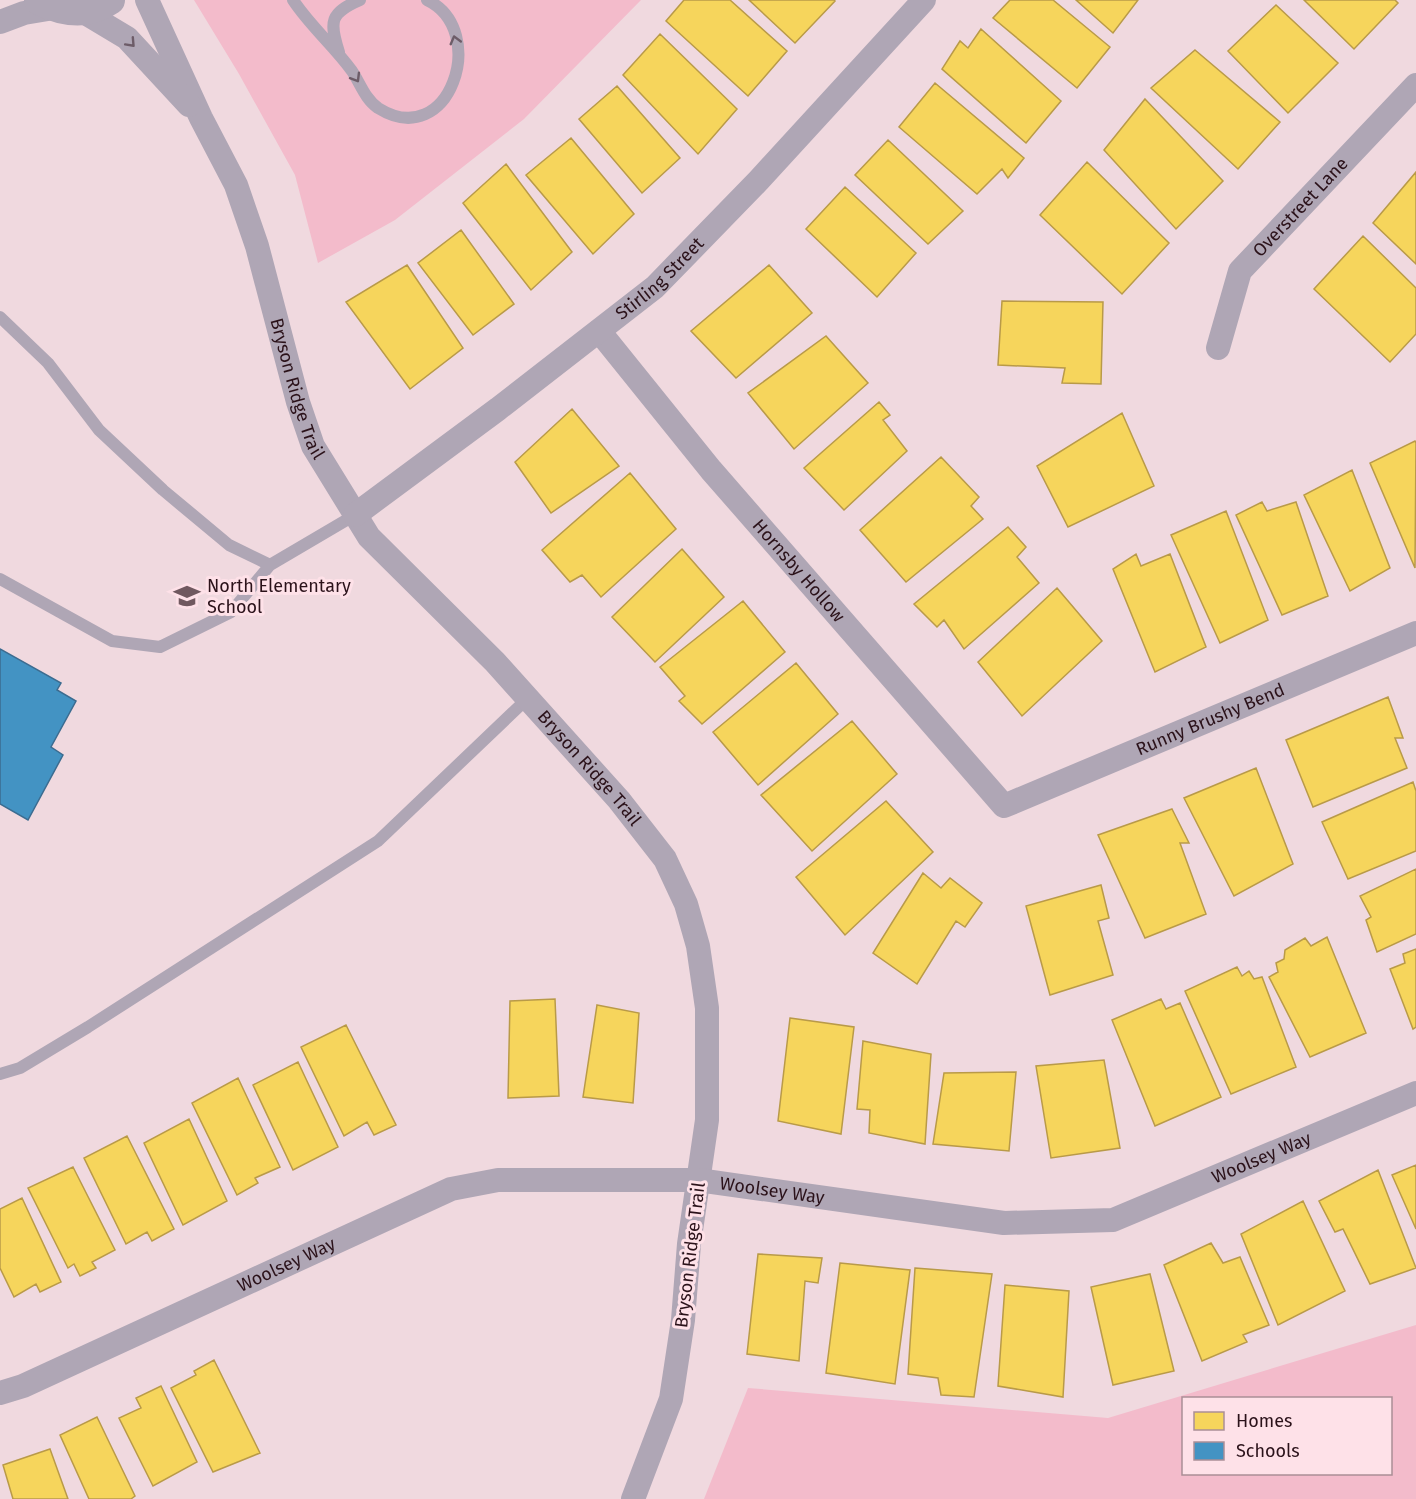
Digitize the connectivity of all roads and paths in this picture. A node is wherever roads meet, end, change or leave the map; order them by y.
1 (110, 0) edge
2 (147, 0) edge
3 (293, 0) edge
4 (360, 0) edge
5 (427, 0) edge
6 (924, 0) edge
7 (58, 6) edge
8 (0, 22) edge
9 (340, 57) junction
10 (1416, 85) edge
11 (201, 118) junction
12 (0, 317) edge
13 (599, 331) junction
14 (1218, 348) dead end
15 (355, 515) junction
16 (270, 566) junction
17 (0, 579) edge
18 (1416, 633) edge
19 (528, 698) junction
20 (1004, 806) joint
21 (0, 1074) edge
22 (1416, 1093) edge
23 (698, 1180) junction
24 (0, 1393) edge
25 (633, 1499) edge

1 - 7 street
2 - 11 street, Bryson Ridge Trail
3 - 9 lane
4 - 9 lane
9 -> 5 lane
6 - 13 street, Stirling Street
7 - 8 street
7 -> 11 street, Bryson Ridge Trail
10 - 14 street, Overstreet Lane
11 - 15 street, Bryson Ridge Trail
12 - 16 lane
13 - 15 street, Stirling Street
13 - 20 street, Hornsby Hollow
15 - 16 lane
15 - 19 street, Bryson Ridge Trail
16 - 17 lane
18 - 20 street, Runny Brushy Bend
19 - 21 lane
19 - 23 street, Bryson Ridge Trail
22 - 23 street, Woolsey Way
23 - 24 street, Woolsey Way
23 - 25 street, Bryson Ridge Trail

